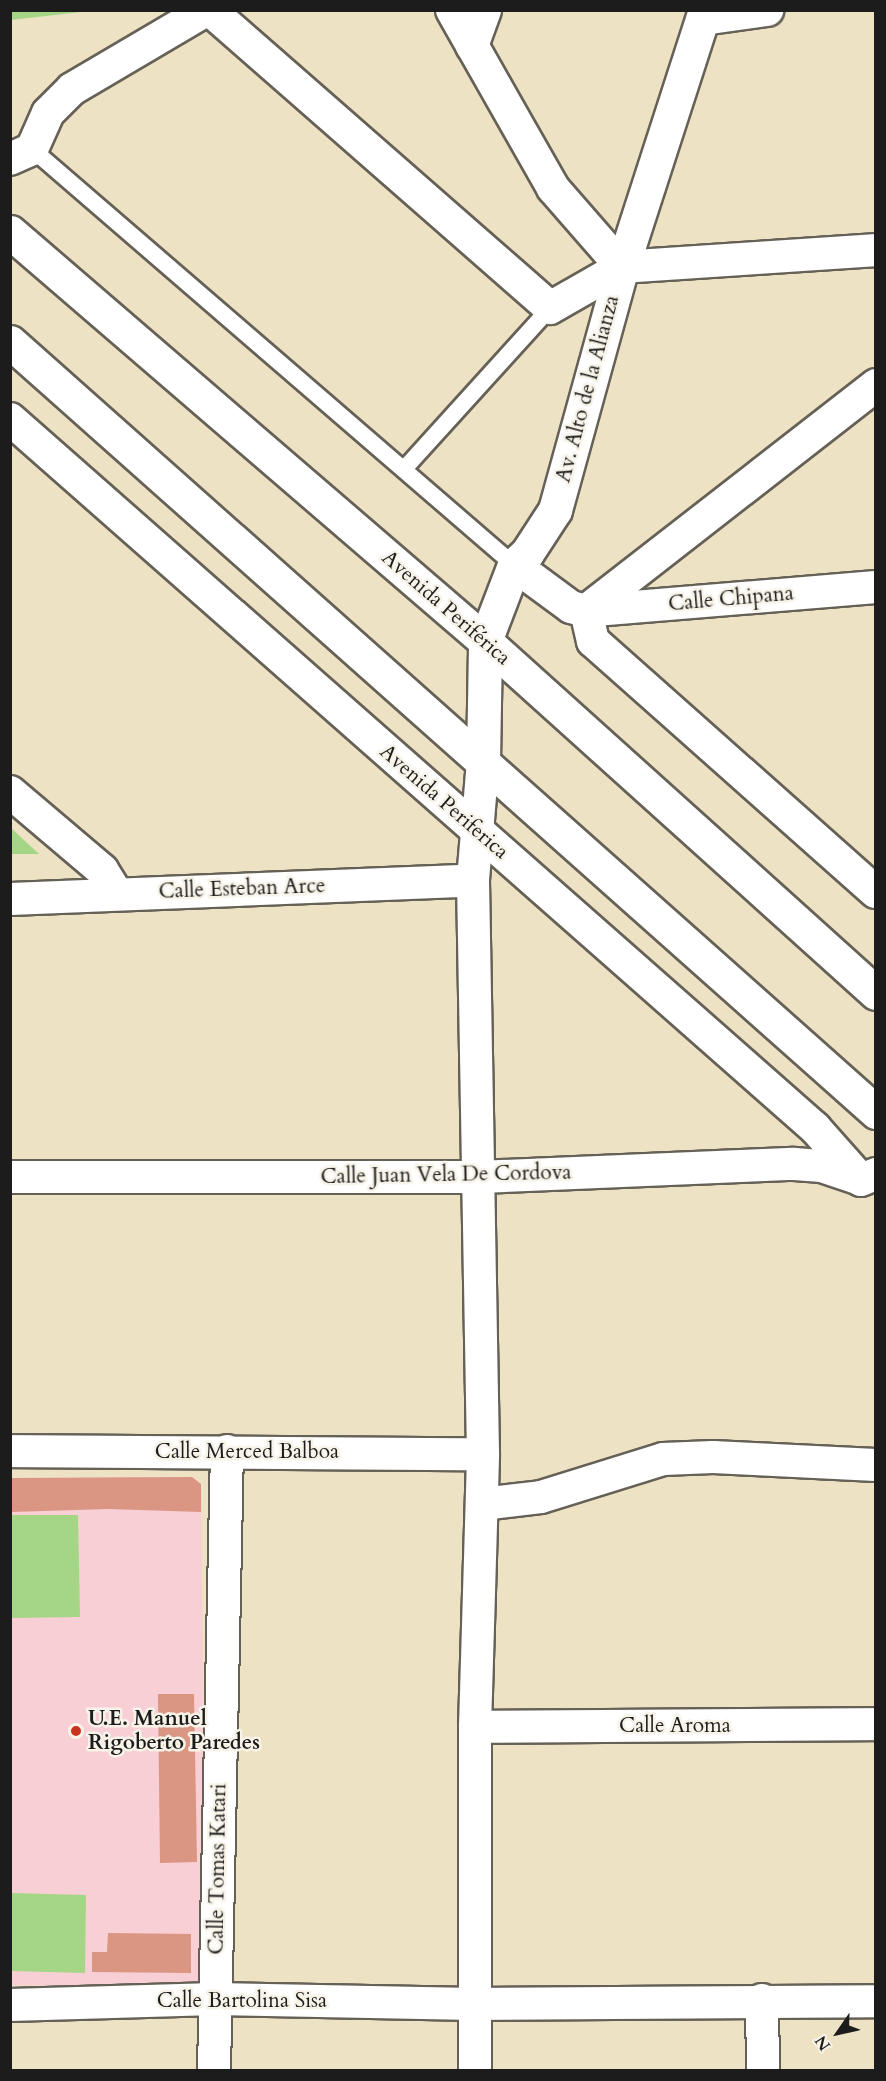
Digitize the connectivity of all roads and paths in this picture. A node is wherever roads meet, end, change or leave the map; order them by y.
1 (208, 10) edge
2 (452, 10) edge
3 (484, 10) edge
4 (767, 10) edge
5 (704, 15) edge
6 (472, 46) junction
7 (21, 154) edge
8 (10, 232) edge
9 (876, 250) edge
10 (622, 267) junction
11 (550, 308) junction
12 (10, 342) edge
13 (876, 385) edge
14 (10, 419) edge
15 (405, 468) junction
16 (514, 565) junction
17 (876, 587) edge
18 (586, 611) junction
19 (485, 641) junction
20 (483, 761) junction
21 (10, 792) edge
22 (478, 831) junction
23 (473, 880) junction
24 (876, 892) edge
25 (117, 894) junction
26 (10, 899) edge
27 (876, 993) edge
28 (876, 1112) edge
29 (10, 1177) edge
30 (478, 1177) junction
31 (871, 1181) edge
32 (10, 1451) edge
33 (227, 1451) junction
34 (483, 1454) junction
35 (876, 1466) edge
36 (482, 1504) junction
37 (876, 1724) edge
38 (475, 1727) junction
39 (215, 1999) junction
40 (762, 2000) junction
41 (876, 2001) edge
42 (474, 2004) junction
43 (10, 2005) edge
44 (214, 2070) edge
45 (475, 2070) edge
46 (763, 2070) edge

1 - 7 street
1 - 11 street
2 - 6 street
3 - 6 street
4 - 5 street
5 - 10 street, Av. Alto de la Alianza
6 - 10 street
7 - 15 lane
8 - 19 street, Avenida Periférica
9 - 10 street
10 - 11 street
10 - 16 street, Av. Alto de la Alianza
11 - 15 lane
12 - 20 street
13 - 18 street
14 - 22 street, Avenida Periferica
15 - 16 lane
16 - 18 street
16 - 19 street, Av. Alto de la Alianza
17 - 18 street, Calle Chipana
18 - 24 street
19 - 20 street, Av. Alto de la Alianza
19 - 27 street, Avenida Periférica
20 - 22 street
20 - 28 street
21 - 25 street
22 - 23 street
22 - 31 street, Avenida Periferica
23 - 25 street, Calle Esteban Arce
23 - 30 street
25 - 26 street, Calle Esteban Arce
29 - 30 street, Calle Juan Vela De Cordova
30 - 31 street, Calle Juan Vela De Cordova
30 - 34 street
32 - 33 street, Calle Merced Balboa
33 - 34 street, Calle Merced Balboa
33 - 39 street, Calle Tomas Katari
34 - 36 street
35 - 36 street
36 - 38 street
37 - 38 street, Calle Aroma
38 - 42 street
39 - 42 street, Calle Bartolina Sisa
39 - 43 street, Calle Bartolina Sisa
39 - 44 street, Calle Tomas Katari
40 - 41 street, Calle Bartolina Sisa
40 - 42 street, Calle Bartolina Sisa
40 - 46 street
42 - 45 street

